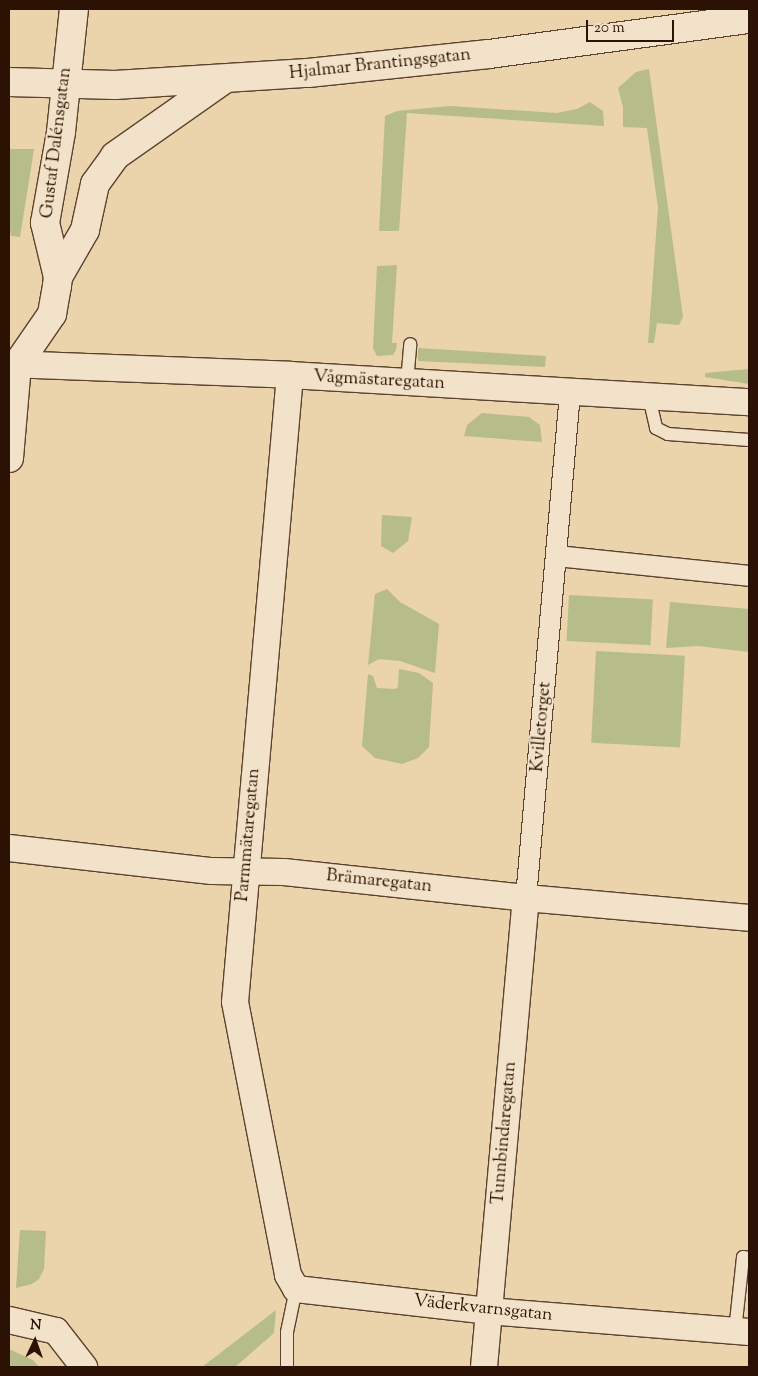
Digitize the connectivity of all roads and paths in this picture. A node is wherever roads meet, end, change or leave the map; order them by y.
1 (74, 9) edge
2 (749, 19) edge
3 (223, 80) junction
4 (9, 82) edge
5 (65, 84) junction
6 (58, 276) junction
7 (410, 344) dead end
8 (11, 359) edge
9 (290, 375) junction
10 (407, 382) junction
11 (570, 393) junction
12 (649, 397) junction
13 (749, 402) edge
14 (749, 440) edge
15 (9, 458) edge
16 (558, 556) junction
17 (749, 576) edge
18 (9, 848) edge
19 (246, 870) junction
20 (526, 898) junction
21 (749, 918) edge
22 (749, 1258) edge
23 (296, 1289) junction
24 (488, 1311) junction
25 (9, 1320) edge
26 (742, 1331) edge
27 (84, 1367) edge
28 (287, 1367) edge
29 (484, 1367) edge

1 - 5 main road, Gustaf Dalénsgatan
2 - 3 main road, Hjalmar Brantingsgatan
3 - 5 main road, Hjalmar Brantingsgatan
3 - 6 main road, Gustaf Dalénsgatan
4 - 5 main road, Hjalmar Brantingsgatan
5 - 6 main road, Gustaf Dalénsgatan
6 - 8 main road, Gustaf Dalénsgatan
7 - 10 lane
8 - 9 street, Vågmästaregatan
8 - 15 main road
9 - 10 street, Vågmästaregatan
9 - 19 street, Parmmätaregatan
10 - 11 street, Vågmästaregatan
11 - 12 street, Vågmästaregatan
11 - 16 street, Kvilletorget
12 - 13 street, Vågmästaregatan
12 - 14 lane
16 - 17 street
16 - 20 street, Kvilletorget
18 - 19 street, Brämaregatan
19 - 20 street, Brämaregatan
19 - 23 street, Parmmätaregatan
20 - 21 street, Brämaregatan
20 - 24 street, Tunnbindaregatan
22 - 26 lane
23 - 24 street, Väderkvarnsgatan
23 - 28 lane
24 - 26 street, Väderkvarnsgatan
24 - 29 street, Tunnbindaregatan
25 - 27 street

